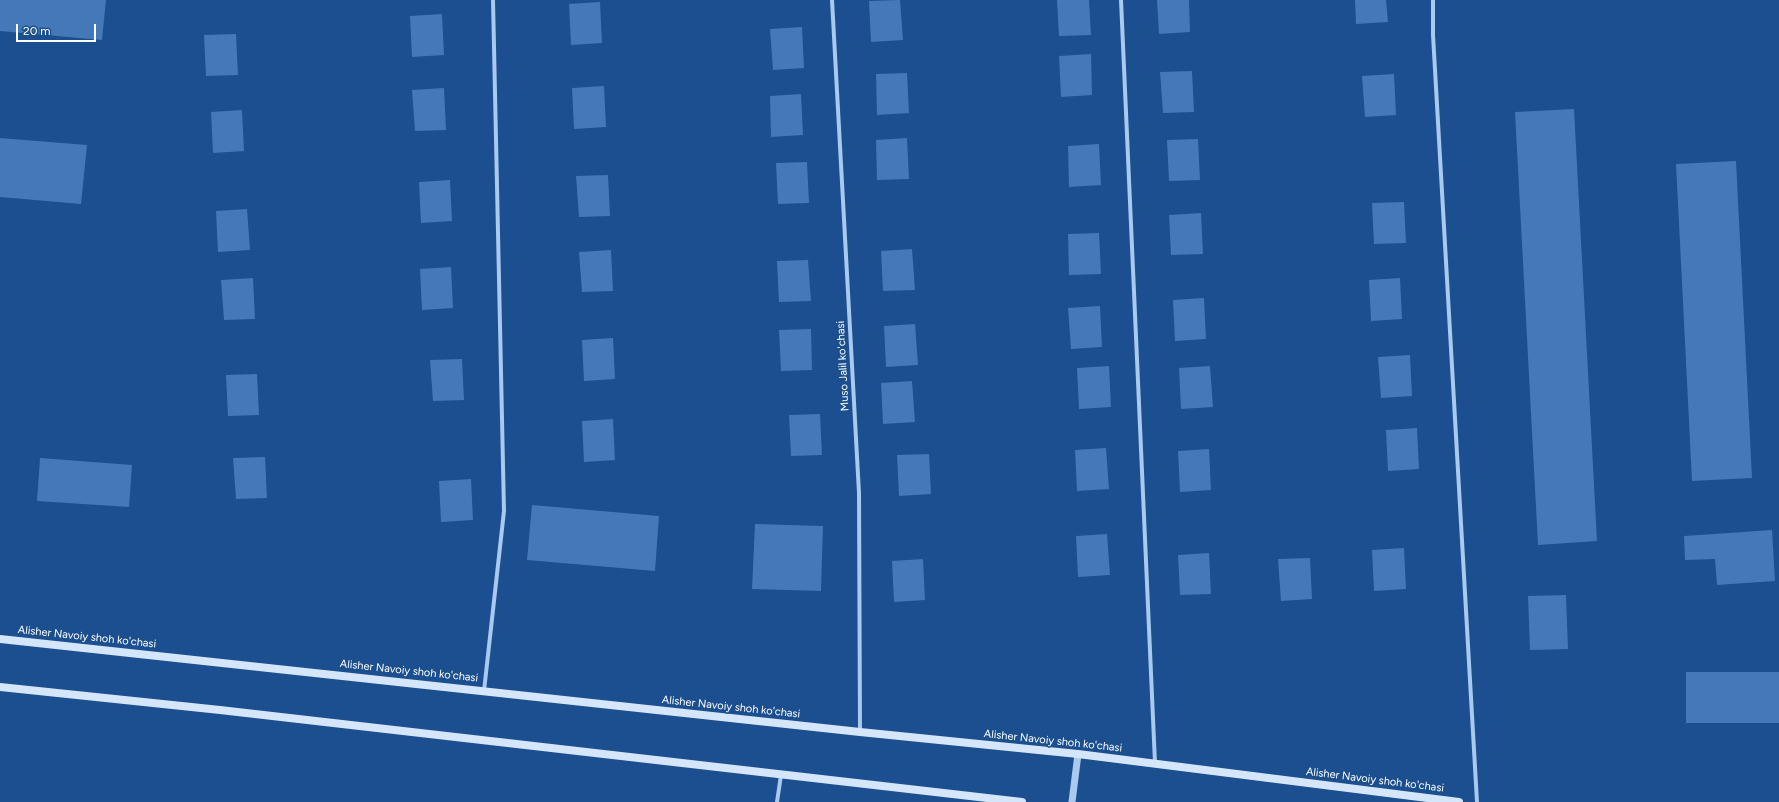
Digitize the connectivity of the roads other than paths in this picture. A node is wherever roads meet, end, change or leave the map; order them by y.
1 (493, 0) edge
2 (832, 0) edge
3 (1121, 0) edge
4 (1433, 0) edge
5 (0, 639) edge
6 (0, 688) edge
7 (484, 690) junction
8 (860, 732) junction
9 (1078, 754) junction
10 (1155, 763) junction
11 (781, 775) junction
12 (777, 802) edge
13 (1022, 802) edge
14 (1072, 802) edge
15 (1460, 802) edge
16 (1477, 802) edge

1 - 7 street
2 - 8 street, Muso Jalil ko'chasi
3 - 10 street
4 - 16 street
5 - 7 main road, Alisher Navoiy shoh ko'chasi
6 - 11 main road
7 - 8 main road, Alisher Navoiy shoh ko'chasi
8 - 9 main road, Alisher Navoiy shoh ko'chasi
9 - 10 main road, Alisher Navoiy shoh ko'chasi
9 - 14 street
10 - 15 main road, Alisher Navoiy shoh ko'chasi
11 - 12 street
11 - 13 main road

